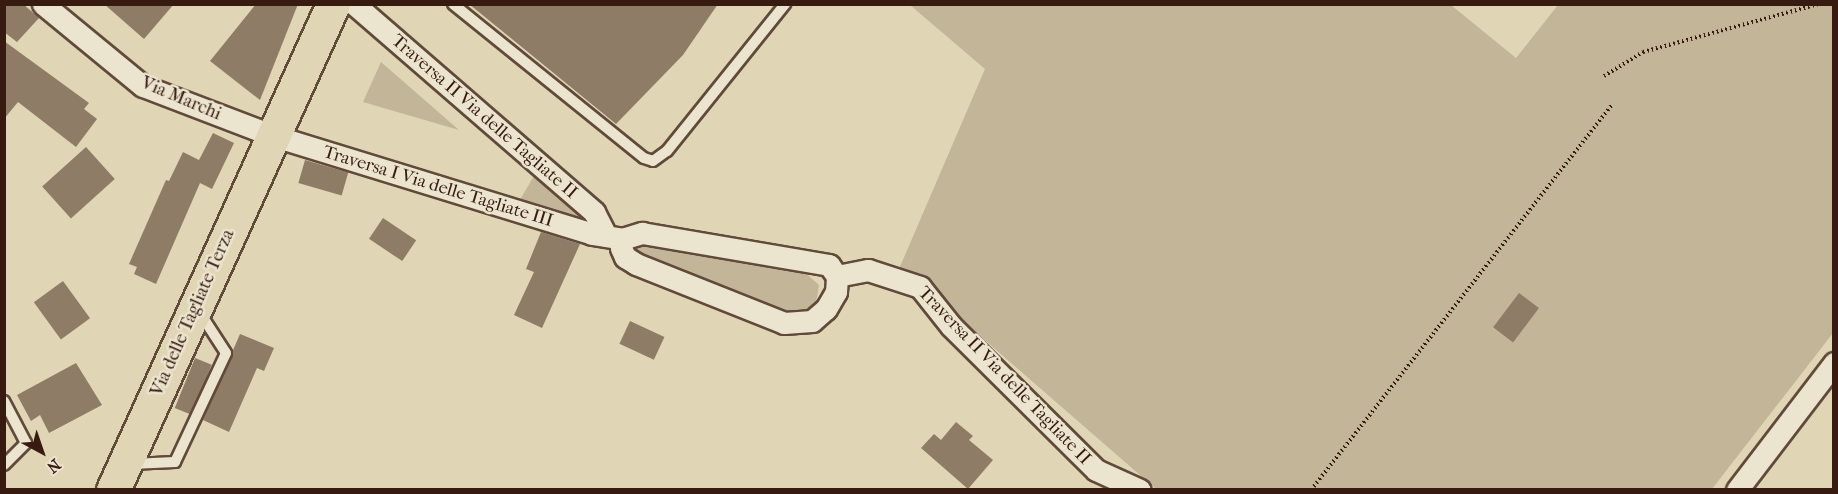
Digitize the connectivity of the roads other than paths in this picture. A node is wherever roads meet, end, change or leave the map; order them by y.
1 (43, 4) edge
2 (333, 4) edge
3 (354, 4) edge
4 (453, 4) edge
5 (785, 4) edge
6 (271, 135) junction
7 (614, 237) junction
8 (837, 276) junction
9 (196, 308) junction
10 (1833, 363) edge
11 (4, 400) edge
12 (4, 465) edge
13 (119, 477) edge
14 (1140, 489) edge
15 (1737, 489) edge

1 - 6 street, Via Marchi
2 - 6 main road, Via delle Tagliate Terza
3 - 7 street, Traversa II Via delle Tagliate II
4 - 5 lane
6 - 7 street, Traversa I Via delle Tagliate III
6 - 9 main road, Via delle Tagliate Terza
7 - 8 street
7 - 8 street, Traversa II Via delle Tagliate II
8 - 14 street, Traversa II Via delle Tagliate II
9 - 13 main road, Via delle Tagliate Terza
9 - 13 lane
10 - 15 street
11 - 12 lane

